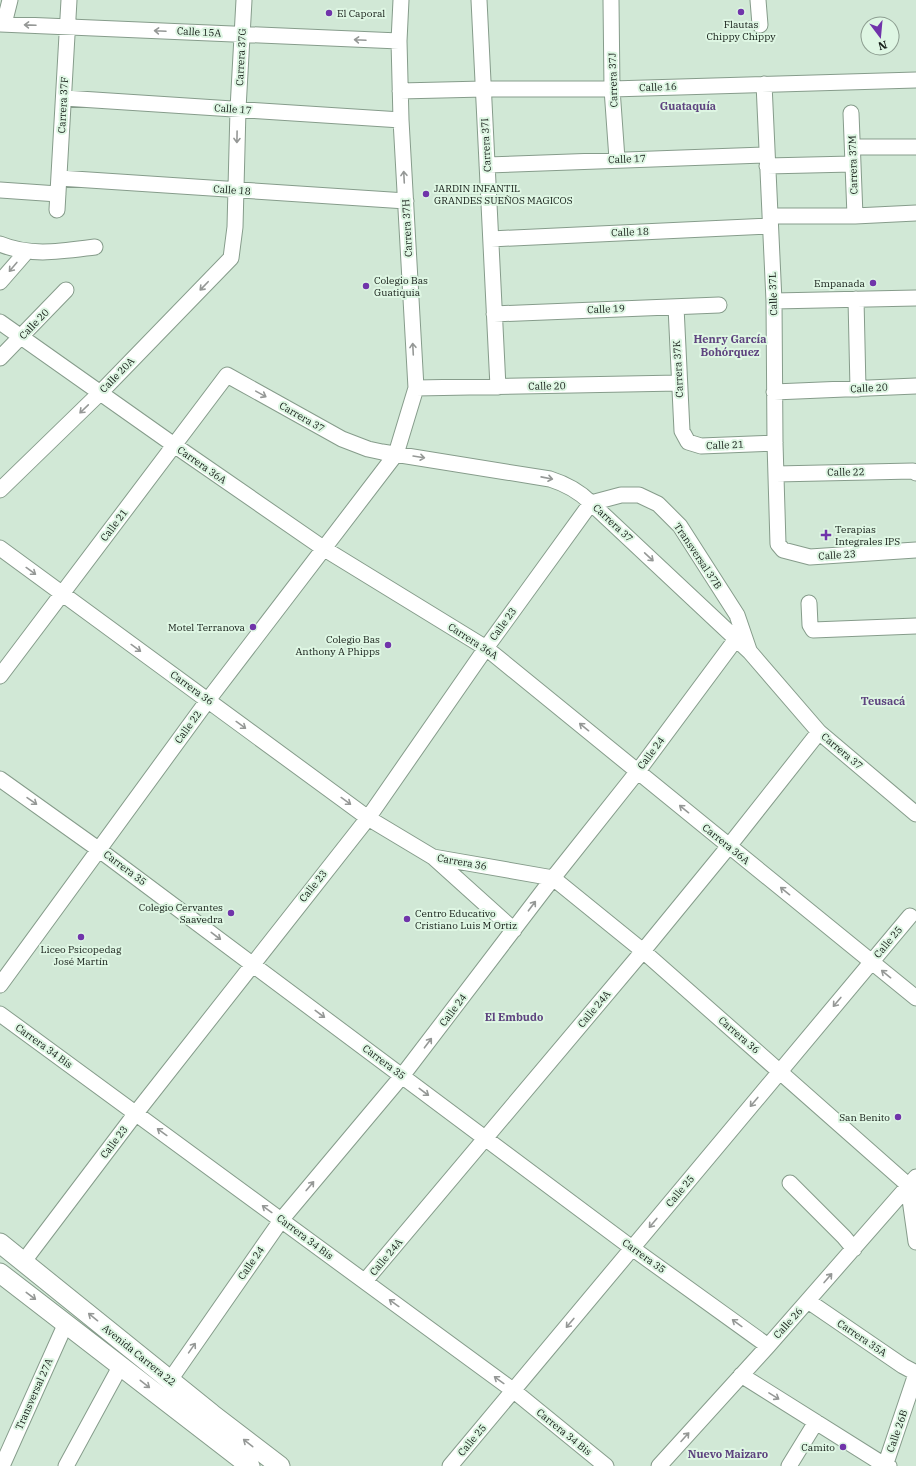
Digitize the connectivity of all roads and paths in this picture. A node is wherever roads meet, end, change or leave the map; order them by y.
1 (69, 0) edge
2 (244, 0) edge
3 (401, 0) edge
4 (479, 0) edge
5 (611, 0) edge
6 (758, 0) edge
7 (9, 1) edge
8 (2, 24) edge
9 (760, 25) dead end
10 (68, 26) junction
11 (242, 34) junction
12 (399, 41) junction
13 (916, 80) edge
14 (764, 84) junction
15 (484, 89) junction
16 (612, 89) junction
17 (400, 91) junction
18 (64, 98) junction
19 (238, 109) junction
20 (851, 113) dead end
21 (401, 120) junction
22 (916, 146) edge
23 (853, 147) junction
24 (617, 159) junction
25 (767, 161) junction
26 (852, 164) junction
27 (487, 165) junction
28 (59, 178) junction
29 (0, 190) edge
30 (236, 190) junction
31 (58, 194) junction
32 (406, 201) junction
33 (57, 210) dead end
34 (916, 213) edge
35 (855, 216) junction
36 (770, 221) junction
37 (491, 238) junction
38 (0, 244) edge
39 (95, 247) dead end
40 (26, 251) junction
41 (231, 258) joint
42 (0, 282) edge
43 (66, 290) dead end
44 (916, 298) edge
45 (856, 300) junction
46 (774, 301) junction
47 (719, 305) dead end
48 (676, 306) junction
49 (494, 314) junction
50 (0, 322) edge
51 (22, 337) junction
52 (0, 358) edge
53 (227, 375) joint
54 (679, 383) junction
55 (916, 386) edge
56 (498, 387) junction
57 (416, 388) junction
58 (858, 389) junction
59 (101, 392) junction
60 (774, 392) junction
61 (682, 431) joint
62 (774, 443) junction
63 (174, 445) junction
64 (396, 454) junction
65 (916, 473) edge
66 (776, 474) junction
67 (0, 490) edge
68 (592, 503) junction
69 (0, 548) edge
70 (323, 548) junction
71 (783, 550) joint
72 (916, 550) edge
73 (62, 593) junction
74 (809, 603) dead end
75 (916, 626) edge
76 (736, 639) junction
77 (486, 648) junction
78 (750, 652) junction
79 (0, 676) edge
80 (208, 700) junction
81 (819, 732) junction
82 (638, 771) junction
83 (0, 779) edge
84 (916, 814) edge
85 (368, 818) junction
86 (729, 846) junction
87 (98, 849) junction
88 (433, 857) junction
89 (553, 878) junction
90 (910, 916) dead end
91 (514, 930) junction
92 (643, 951) junction
93 (872, 962) junction
94 (252, 963) junction
95 (0, 985) edge
96 (916, 998) edge
97 (0, 1014) edge
98 (780, 1071) junction
99 (402, 1076) junction
100 (136, 1113) junction
101 (485, 1138) junction
102 (914, 1180) edge
103 (790, 1183) dead end
104 (282, 1220) junction
105 (916, 1242) edge
106 (0, 1243) edge
107 (632, 1248) junction
108 (854, 1249) junction
109 (24, 1261) junction
110 (0, 1272) edge
111 (365, 1281) junction
112 (808, 1301) junction
113 (66, 1323) junction
114 (768, 1346) junction
115 (121, 1365) junction
116 (916, 1373) edge
117 (741, 1375) junction
118 (170, 1380) junction
119 (514, 1391) junction
120 (816, 1422) junction
121 (2, 1466) edge
122 (66, 1466) edge
123 (250, 1466) edge
124 (280, 1466) edge
125 (450, 1466) edge
126 (606, 1466) edge
127 (659, 1466) edge
128 (789, 1466) edge
129 (887, 1466) edge

1 - 10 street, Carrera 37F
2 - 11 street, Carrera 37G
3 - 12 street, Carrera 37H
4 - 15 street, Carrera 37I
5 - 16 street, Carrera 37J
6 - 9 street
7 - 8 street
10 -> 8 street, Calle 15A
11 -> 10 street, Calle 15A
10 - 18 street, Carrera 37F
12 -> 11 street, Calle 15A
11 - 19 street, Carrera 37G
12 - 17 street, Carrera 37H
13 - 14 street, Calle 16
14 - 16 street, Calle 16
14 - 25 street, Calle 37L
15 - 16 street, Calle 16
15 - 17 street, Calle 16
15 - 27 street, Carrera 37I
16 - 24 street, Carrera 37J
17 - 21 street, Carrera 37H
18 - 19 street, Calle 17
18 - 28 street, Carrera 37F
19 - 21 street, Calle 17
19 -> 30 street, Carrera 37G
20 - 23 street, Carrera 37M
32 -> 21 street, Carrera 37H
22 - 23 street
23 - 26 street, Carrera 37M
24 - 25 street, Calle 17
24 - 27 street, Calle 17
25 - 26 street, Calle 17
25 - 36 street, Calle 37L
26 - 35 street, Carrera 37M
27 - 37 street, Carrera 37I
28 - 30 street, Calle 18
28 - 31 street, Carrera 37F
29 - 31 street
30 - 32 street, Calle 18
30 - 41 street, Carrera 37G
31 - 33 street, Carrera 37F
57 -> 32 street, Carrera 37H
34 - 35 street, Calle 18
35 - 36 street, Calle 18
36 - 37 street, Calle 18
36 - 46 street, Calle 37L
37 - 49 street, Carrera 37I
38 - 40 street
39 - 40 street
40 -> 42 street
41 -> 59 street, Calle 20A
43 - 51 street, Calle 20
44 - 45 street
45 - 46 street
45 - 58 street
46 - 60 street, Calle 37L
47 - 48 street, Calle 19
48 - 49 street, Calle 19
48 - 54 street, Carrera 37K
49 - 56 street, Carrera 37I
50 - 51 street
51 - 52 street, Calle 20
51 - 59 street, Carrera 36A
53 - 63 street, Calle 21
53 -> 64 street, Carrera 37
54 - 56 street, Calle 20
54 - 61 street, Carrera 37K
55 - 58 street, Calle 20
56 - 57 street, Calle 20
57 - 64 street, Carrera 37H
58 - 60 street, Calle 20
59 - 63 street, Carrera 36A
59 -> 67 street, Calle 20A
60 - 62 street, Calle 37L
61 - 62 street, Calle 21
62 - 66 street, Calle 37L
63 - 70 street, Carrera 36A
63 - 73 street, Calle 21
64 -> 68 street, Carrera 37
64 - 70 street, Calle 22
65 - 66 street, Calle 22
66 - 71 street, Calle 37L
68 -> 76 street, Carrera 37
68 - 77 street, Calle 23
68 - 78 street, Transversal 37B
69 -> 73 street, Carrera 36
70 - 77 street, Carrera 36A
70 - 80 street, Calle 22
71 - 72 street, Calle 23
73 - 79 street, Calle 21
73 -> 80 street, Carrera 36
74 - 75 street
76 - 78 street, Carrera 37
76 - 82 street, Calle 24
82 -> 77 street, Carrera 36A
77 - 85 street, Calle 23
78 - 81 street, Carrera 37
80 -> 85 street, Carrera 36
80 - 87 street, Calle 22
81 - 84 street, Carrera 37
81 - 86 street, Calle 24A
86 -> 82 street, Carrera 36A
82 - 89 street, Calle 24
83 -> 87 street, Carrera 35
85 - 88 street, Carrera 36
85 - 94 street, Calle 23
86 - 92 street, Calle 24A
93 -> 86 street, Carrera 36A
87 -> 94 street, Carrera 35
87 - 95 street, Calle 22
88 - 89 street, Carrera 36
88 - 91 street
91 -> 89 street, Calle 24
89 - 92 street, Carrera 36
90 - 93 street, Calle 25
99 -> 91 street, Calle 24
92 - 98 street, Carrera 36
92 - 101 street, Calle 24A
96 -> 93 street, Carrera 36A
93 -> 98 street, Calle 25
94 -> 99 street, Carrera 35
94 - 100 street, Calle 23
97 - 100 street, Carrera 34 Bis
98 - 102 street, Carrera 36
98 -> 107 street, Calle 25
99 -> 101 street, Carrera 35
104 -> 99 street, Calle 24
104 -> 100 street, Carrera 34 Bis
100 - 109 street, Calle 23
101 - 107 street, Carrera 35
101 - 111 street, Calle 24A
102 - 105 street
102 - 108 street, Calle 26
103 - 108 street
104 - 111 street, Carrera 34 Bis
118 -> 104 street, Calle 24
106 - 109 main road, Avenida Carrera 22
114 -> 107 street, Carrera 35
107 -> 119 street, Calle 25
112 -> 108 street, Calle 26
118 -> 109 main road, Avenida Carrera 22
110 -> 113 main road, Avenida Carrera 22
119 -> 111 street, Carrera 34 Bis
112 - 114 street, Calle 26
112 - 116 street, Carrera 35A
113 - 115 main road, Avenida Carrera 22
113 - 121 street, Transversal 27A
114 - 117 street, Calle 26
115 - 122 street
115 -> 123 main road, Avenida Carrera 22
116 - 129 street, Calle 26B
117 -> 120 street
127 -> 117 street, Calle 26
124 -> 118 main road, Avenida Carrera 22
119 - 125 street, Calle 25
119 - 126 street, Carrera 34 Bis
120 - 128 street
120 - 129 street

